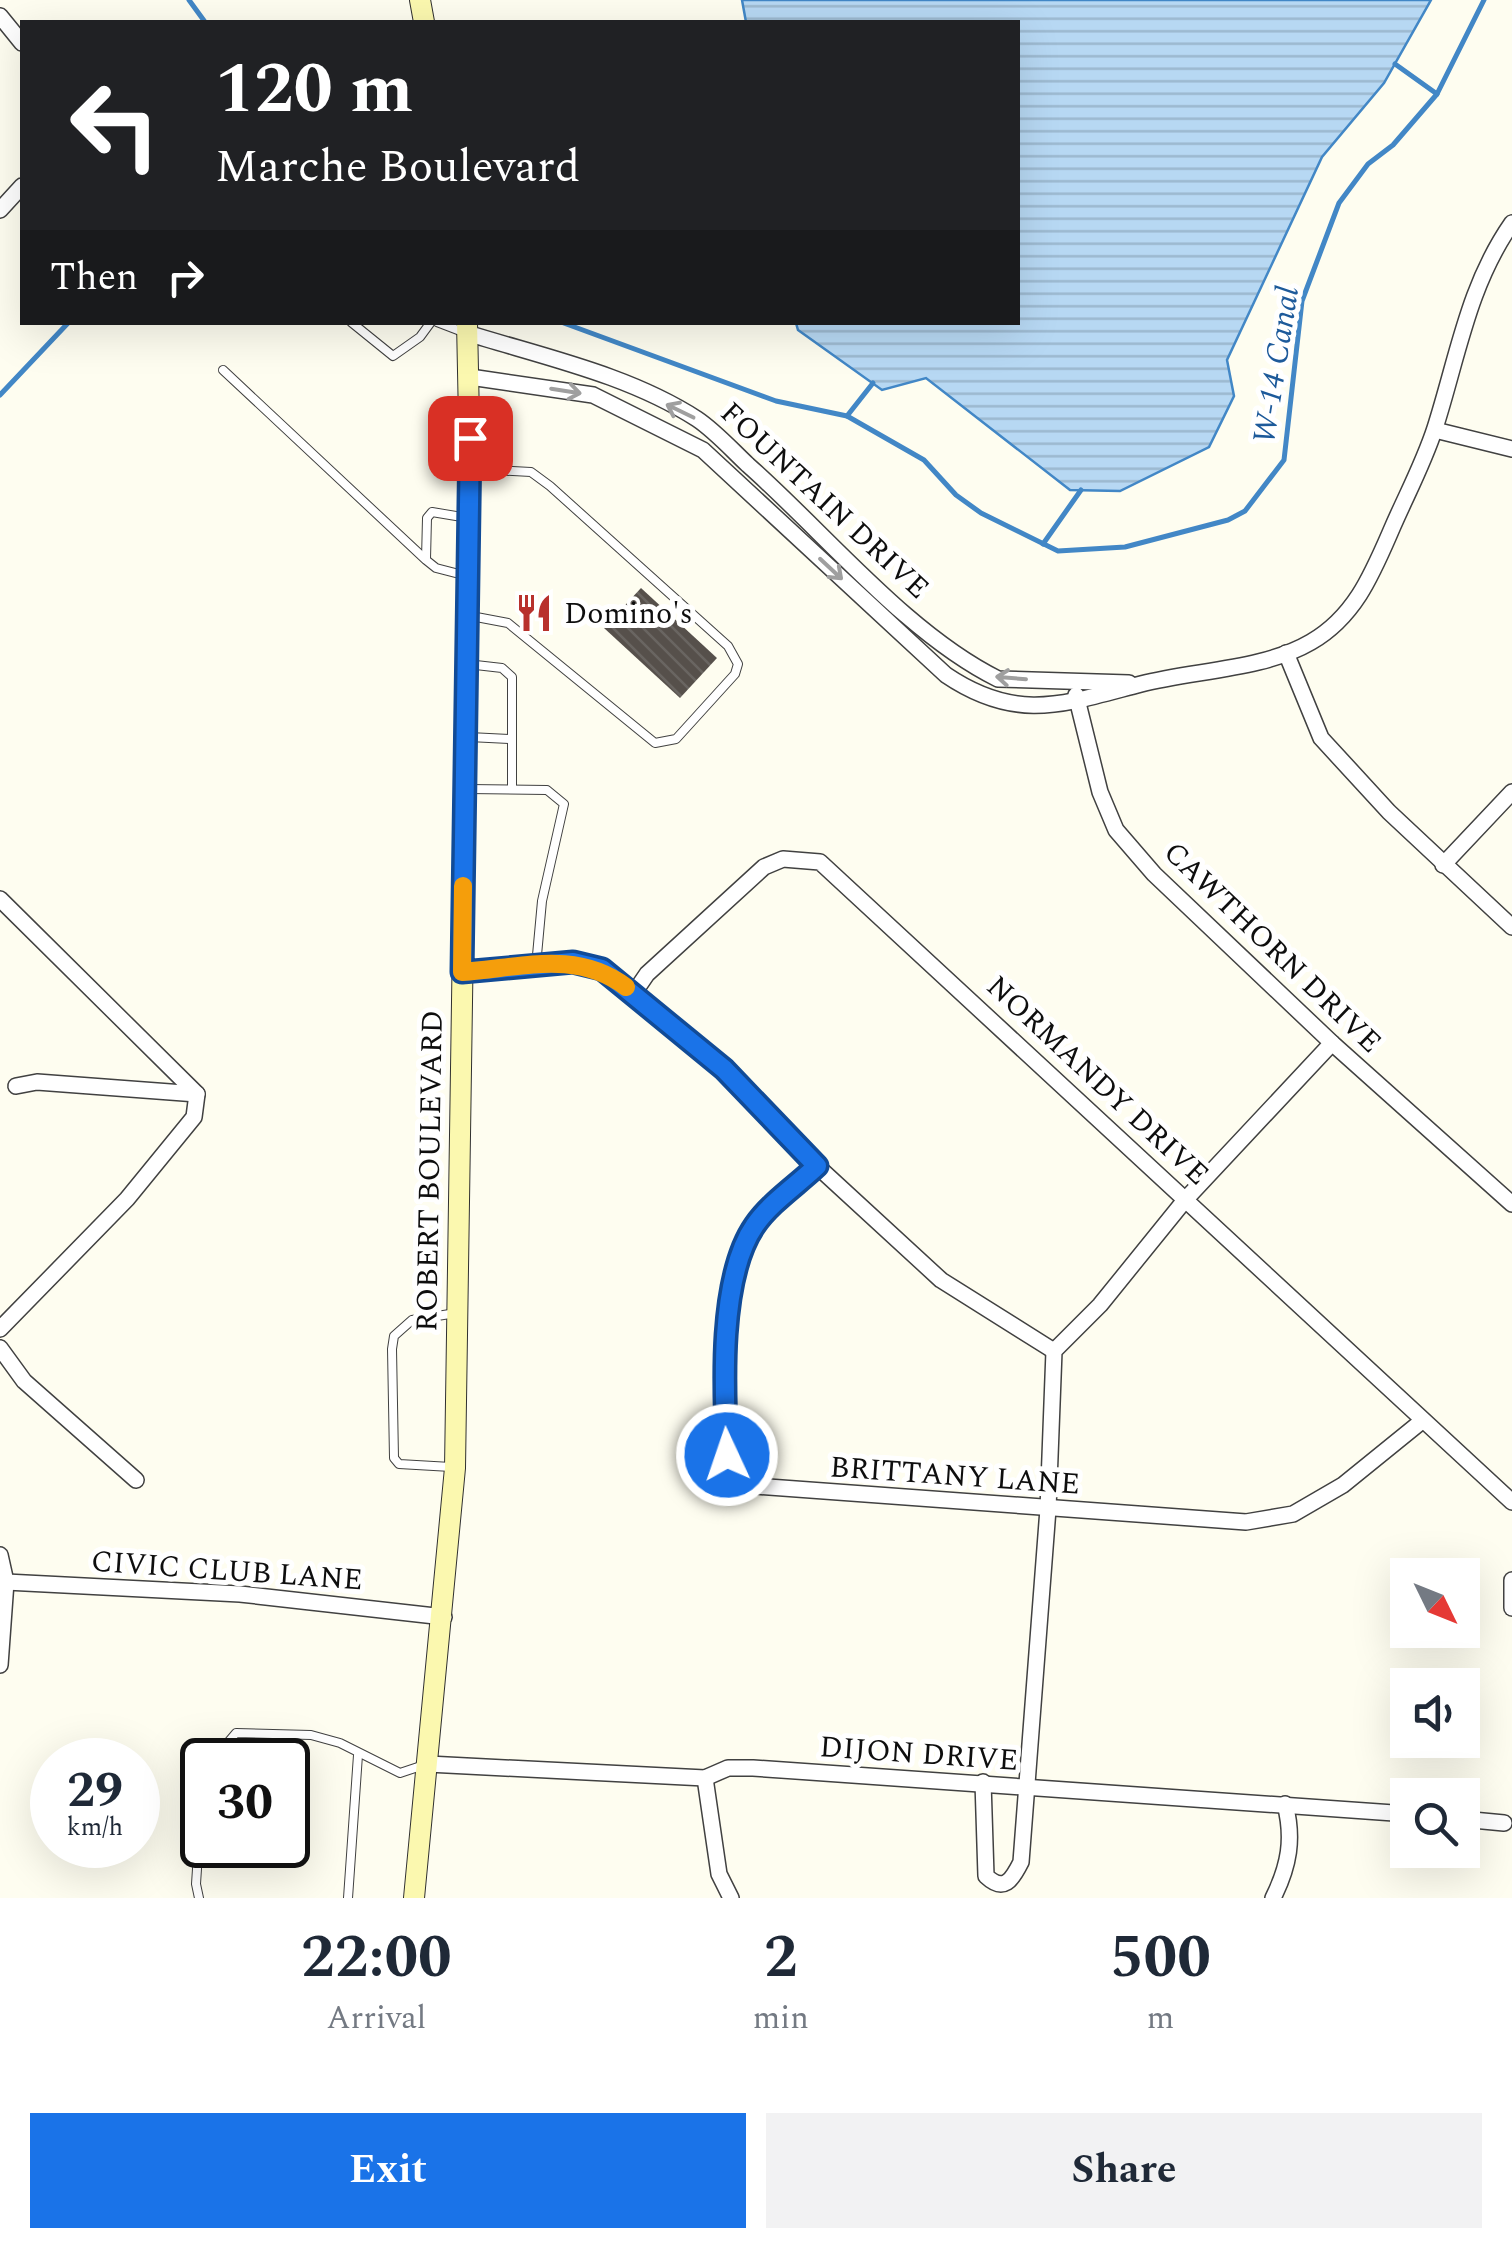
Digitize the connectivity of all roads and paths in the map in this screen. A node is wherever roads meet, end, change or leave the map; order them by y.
1 (0, 16) edge
2 (20, 41) edge
3 (20, 188) edge
4 (0, 210) edge
5 (1511, 225) edge
6 (355, 325) edge
7 (431, 325) edge
8 (467, 328) edge
9 (223, 370) dead end
10 (470, 377) junction
11 (610, 377) junction
12 (600, 399) junction
13 (1434, 430) junction
14 (1512, 449) edge
15 (470, 469) junction
16 (468, 518) junction
17 (426, 560) junction
18 (468, 576) junction
19 (901, 608) junction
20 (467, 615) junction
21 (888, 622) junction
22 (1286, 653) junction
23 (466, 664) junction
24 (1074, 681) junction
25 (1143, 684) junction
26 (1076, 703) junction
27 (465, 737) junction
28 (510, 739) junction
29 (464, 788) junction
30 (512, 789) junction
31 (1512, 792) edge
32 (1443, 865) junction
33 (0, 899) edge
34 (1512, 927) edge
35 (536, 966) junction
36 (462, 972) junction
37 (634, 993) junction
38 (1332, 1043) junction
39 (16, 1086) dead end
40 (197, 1094) junction
41 (817, 1166) junction
42 (1185, 1200) junction
43 (1512, 1204) edge
44 (458, 1313) junction
45 (0, 1329) edge
46 (0, 1348) edge
47 (1054, 1351) junction
48 (1422, 1421) junction
49 (455, 1468) junction
50 (136, 1480) dead end
51 (1512, 1502) edge
52 (1048, 1509) junction
53 (0, 1555) edge
54 (1512, 1580) edge
55 (6, 1582) junction
56 (1512, 1608) edge
57 (444, 1617) junction
58 (0, 1665) edge
59 (232, 1738) edge
60 (358, 1754) junction
61 (428, 1764) junction
62 (705, 1778) junction
63 (983, 1782) junction
64 (1026, 1789) junction
65 (1285, 1804) junction
66 (1390, 1813) edge
67 (1480, 1821) edge
68 (1504, 1823) dead end
69 (197, 1868) edge
70 (199, 1898) edge
71 (348, 1898) edge
72 (414, 1898) edge
73 (731, 1898) edge
74 (1272, 1898) edge

1 - 2 street
3 - 4 street
5 - 13 street, FOUNTAIN DRIVE
6 - 7 lane
8 - 10 main road, ROBERT BOULEVARD
8 - 11 street, FOUNTAIN DRIVE
9 - 17 lane
10 -> 12 street, FOUNTAIN DRIVE
10 - 15 main road, ROBERT BOULEVARD
11 - 12 street
19 -> 11 street, FOUNTAIN DRIVE
12 -> 21 street, FOUNTAIN DRIVE
13 - 14 street
13 - 22 street, FOUNTAIN DRIVE
15 - 16 main road, ROBERT BOULEVARD
15 - 20 lane
16 - 17 lane
16 - 18 main road, ROBERT BOULEVARD
17 - 18 lane
18 - 20 main road, ROBERT BOULEVARD
19 - 21 street
24 -> 19 street, FOUNTAIN DRIVE
20 - 23 main road, ROBERT BOULEVARD
21 - 26 street, FOUNTAIN DRIVE
22 - 25 street, FOUNTAIN DRIVE
22 - 32 street
23 - 27 main road, ROBERT BOULEVARD
23 - 28 lane
24 - 25 street, FOUNTAIN DRIVE
24 - 26 street, CAWTHORN DRIVE
25 - 26 street, FOUNTAIN DRIVE
26 - 38 street, CAWTHORN DRIVE
27 - 28 lane
27 - 29 main road, ROBERT BOULEVARD
28 - 30 lane
29 - 30 lane
29 - 36 main road, ROBERT BOULEVARD
30 - 35 lane
31 - 32 street
32 - 34 street
33 - 40 street
35 - 36 street
35 - 37 street
36 - 44 main road, ROBERT BOULEVARD
37 - 41 street
37 - 42 street, NORMANDY DRIVE
38 - 42 street
38 - 43 street, CAWTHORN DRIVE
39 - 40 street
40 - 45 street
41 - 47 street
41 - 52 street, BRITTANY LANE
42 - 47 street
42 - 48 street, NORMANDY DRIVE
44 - 49 main road, ROBERT BOULEVARD
44 - 49 lane
46 - 50 street
47 - 52 street
48 - 51 street, NORMANDY DRIVE
48 - 52 street, BRITTANY LANE
49 - 57 main road, ROBERT BOULEVARD
52 - 64 street
53 - 55 street
54 - 56 street
55 - 57 street, CIVIC CLUB LANE
55 - 58 street
57 - 61 main road, ROBERT BOULEVARD
59 - 60 lane
60 - 61 lane
60 - 71 lane
61 - 62 street, DIJON DRIVE
61 - 72 main road, ROBERT BOULEVARD
62 - 63 street, DIJON DRIVE
62 - 73 street
63 - 64 street, DIJON DRIVE
63 - 64 street
64 - 65 street, DIJON DRIVE
65 - 66 street, DIJON DRIVE
65 - 74 street
67 - 68 street
69 - 70 lane

